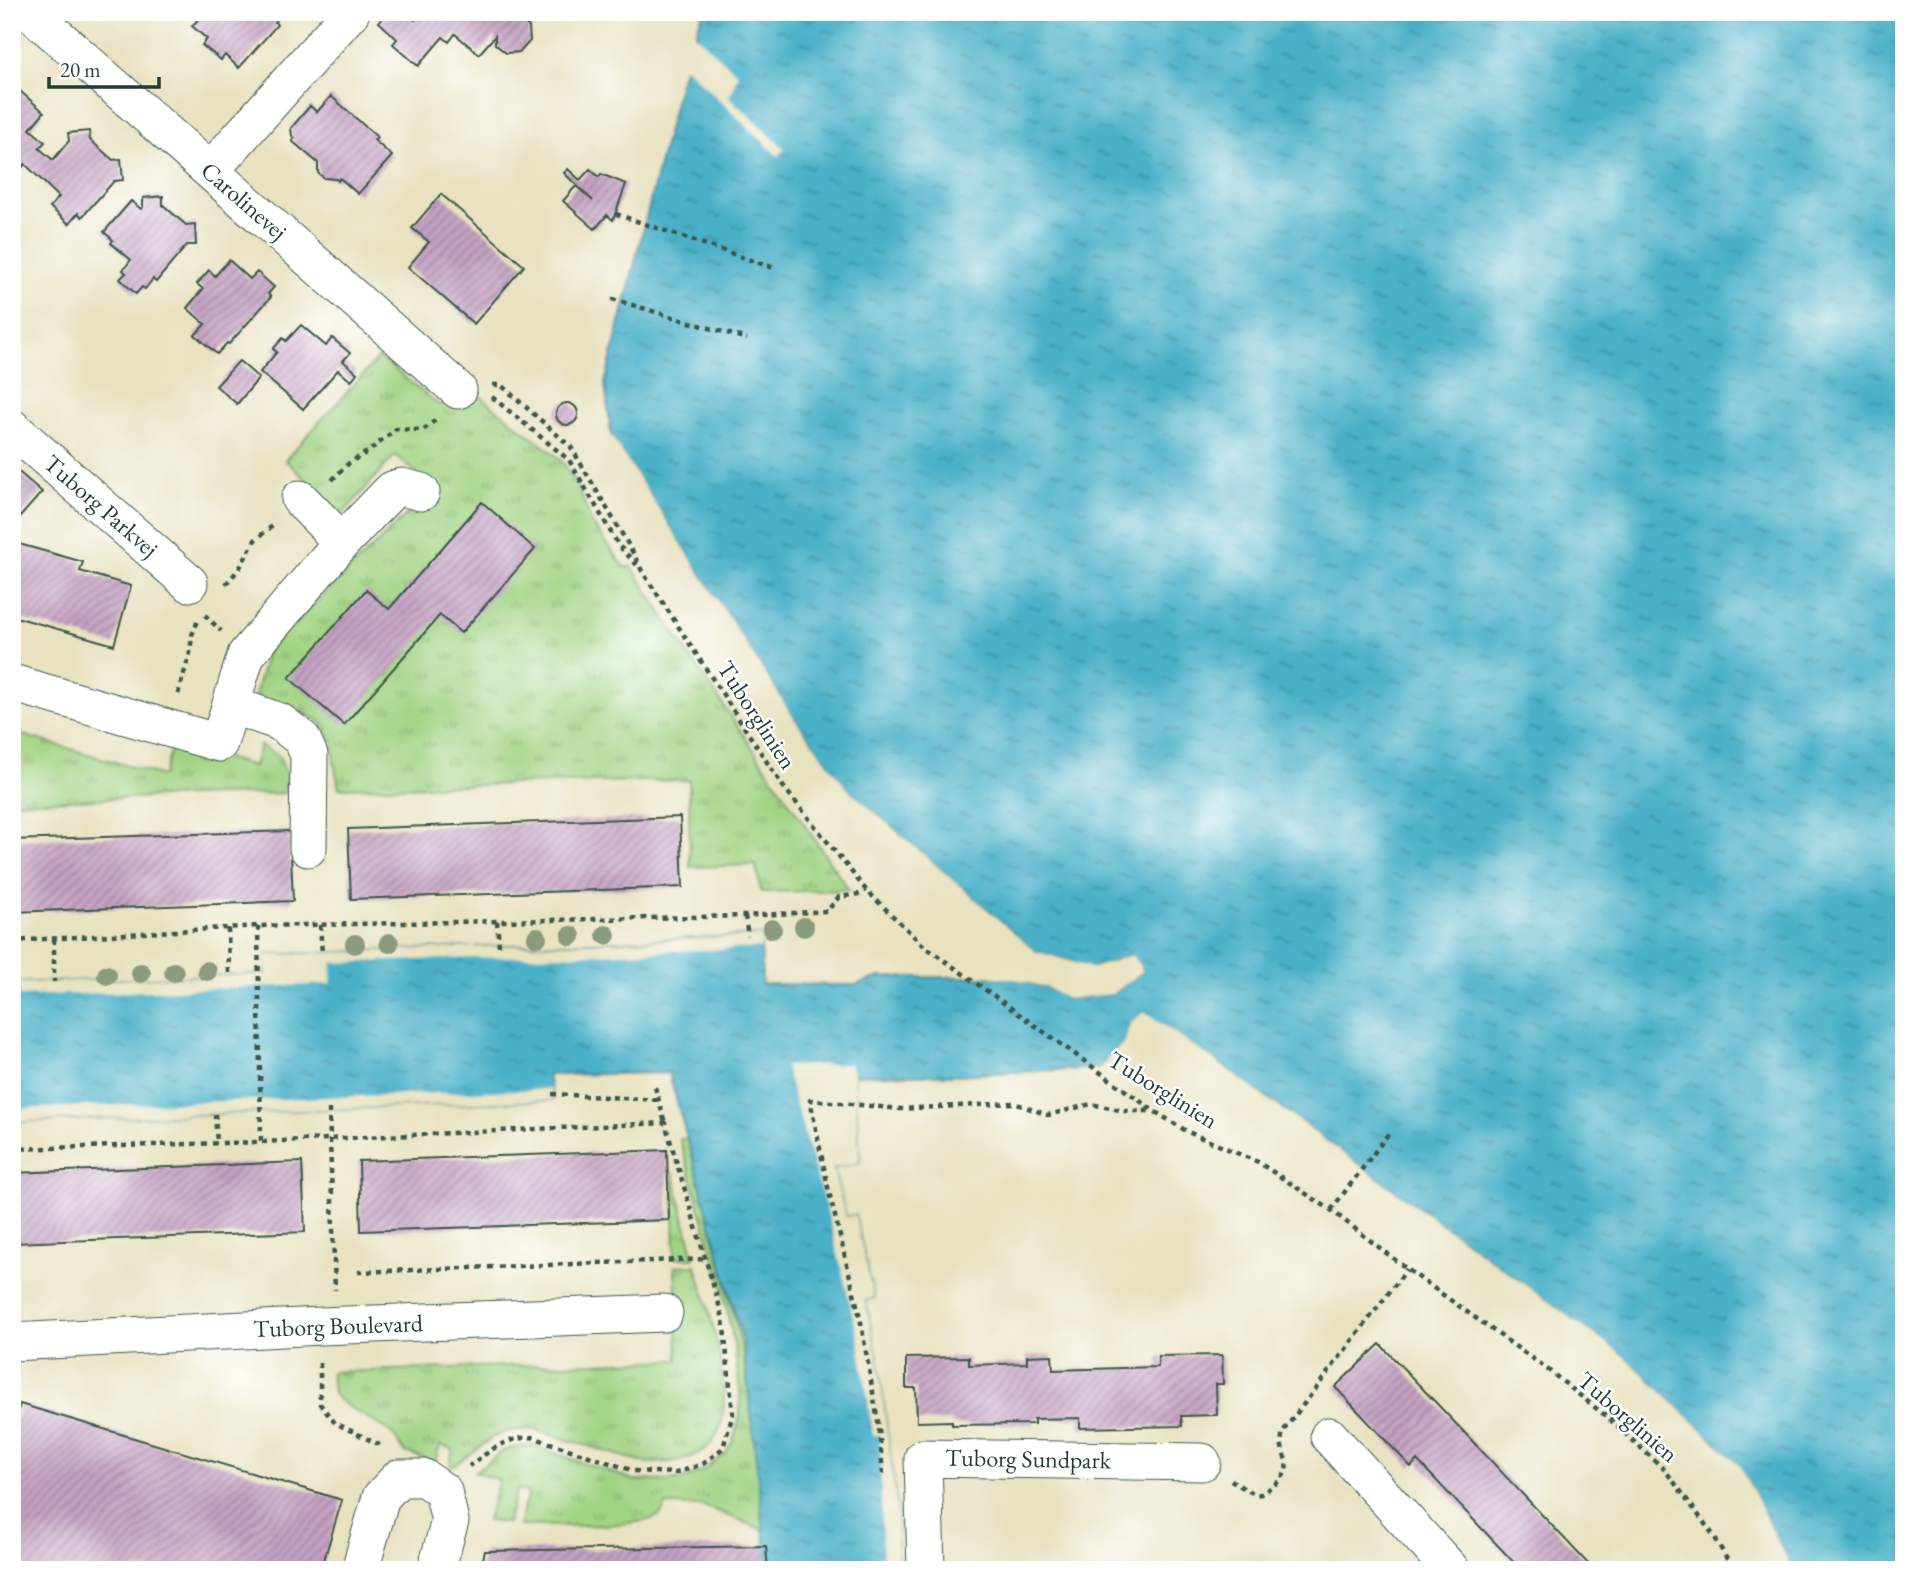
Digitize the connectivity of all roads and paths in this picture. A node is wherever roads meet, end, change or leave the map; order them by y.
1 (30, 12) edge
2 (351, 12) edge
3 (210, 171) junction
4 (616, 214) dead end
5 (774, 268) dead end
6 (612, 299) dead end
7 (747, 339) dead end
8 (458, 390) joint
9 (514, 396) dead end
10 (12, 428) edge
11 (421, 492) dead end
12 (300, 499) dead end
13 (342, 542) junction
14 (642, 571) junction
15 (189, 583) dead end
16 (12, 683) edge
17 (231, 705) junction
18 (308, 848) dead end
19 (866, 890) junction
20 (745, 916) junction
21 (497, 921) junction
22 (320, 925) junction
23 (258, 926) junction
24 (228, 928) junction
25 (748, 936) dead end
26 (54, 939) junction
27 (12, 941) edge
28 (499, 946) dead end
29 (322, 953) dead end
30 (229, 976) dead end
31 (54, 982) dead end
32 (655, 1087) dead end
33 (552, 1094) dead end
34 (660, 1100) junction
35 (329, 1109) dead end
36 (1154, 1111) junction
37 (215, 1114) dead end
38 (665, 1123) junction
39 (1390, 1133) dead end
40 (330, 1139) junction
41 (261, 1142) junction
42 (217, 1144) junction
43 (12, 1149) edge
44 (1331, 1210) junction
45 (705, 1259) junction
46 (1407, 1269) junction
47 (358, 1272) dead end
48 (664, 1313) dead end
49 (328, 1326) junction
50 (12, 1342) edge
51 (1329, 1436) dead end
52 (1202, 1462) joint
53 (399, 1478) junction
54 (884, 1480) dead end
55 (443, 1491) junction
56 (360, 1570) edge
57 (436, 1570) edge
58 (926, 1570) edge
59 (1451, 1570) edge
60 (1732, 1570) edge

1 - 3 street, Carolinevej
2 - 3 street
3 - 8 street, Carolinevej
4 - 5 path
6 - 7 path
8 - 14 path, Tuborglinien
9 - 14 path, Tuborglinien
10 - 15 street, Tuborg Parkvej
11 - 13 street
12 - 13 street
13 - 17 street
14 - 19 path, Tuborglinien
16 - 17 street
17 - 18 street
19 - 20 path
19 - 36 path, Tuborglinien
20 - 21 path
20 - 25 path
21 - 22 path
21 - 28 path
22 - 23 path
22 - 29 path
23 - 24 path
23 - 41 path
24 - 26 path
24 - 30 path
26 - 27 path
26 - 31 path
32 - 34 path
33 - 34 path
34 - 38 path
35 - 40 path
36 - 44 path, Tuborglinien
36 - 54 path
37 - 42 path
38 - 40 path
38 - 45 path
39 - 44 path
40 - 41 path
40 - 49 path
41 - 42 path
42 - 43 path
44 - 46 path, Tuborglinien
45 - 47 path
45 - 55 path
46 - 52 path
46 - 60 path, Tuborglinien
48 - 49 street, Tuborg Boulevard
49 - 50 street, Tuborg Boulevard
49 - 53 path
51 - 59 street
52 - 58 street, Tuborg Sundpark
53 - 55 street
53 - 56 street
55 - 57 street

